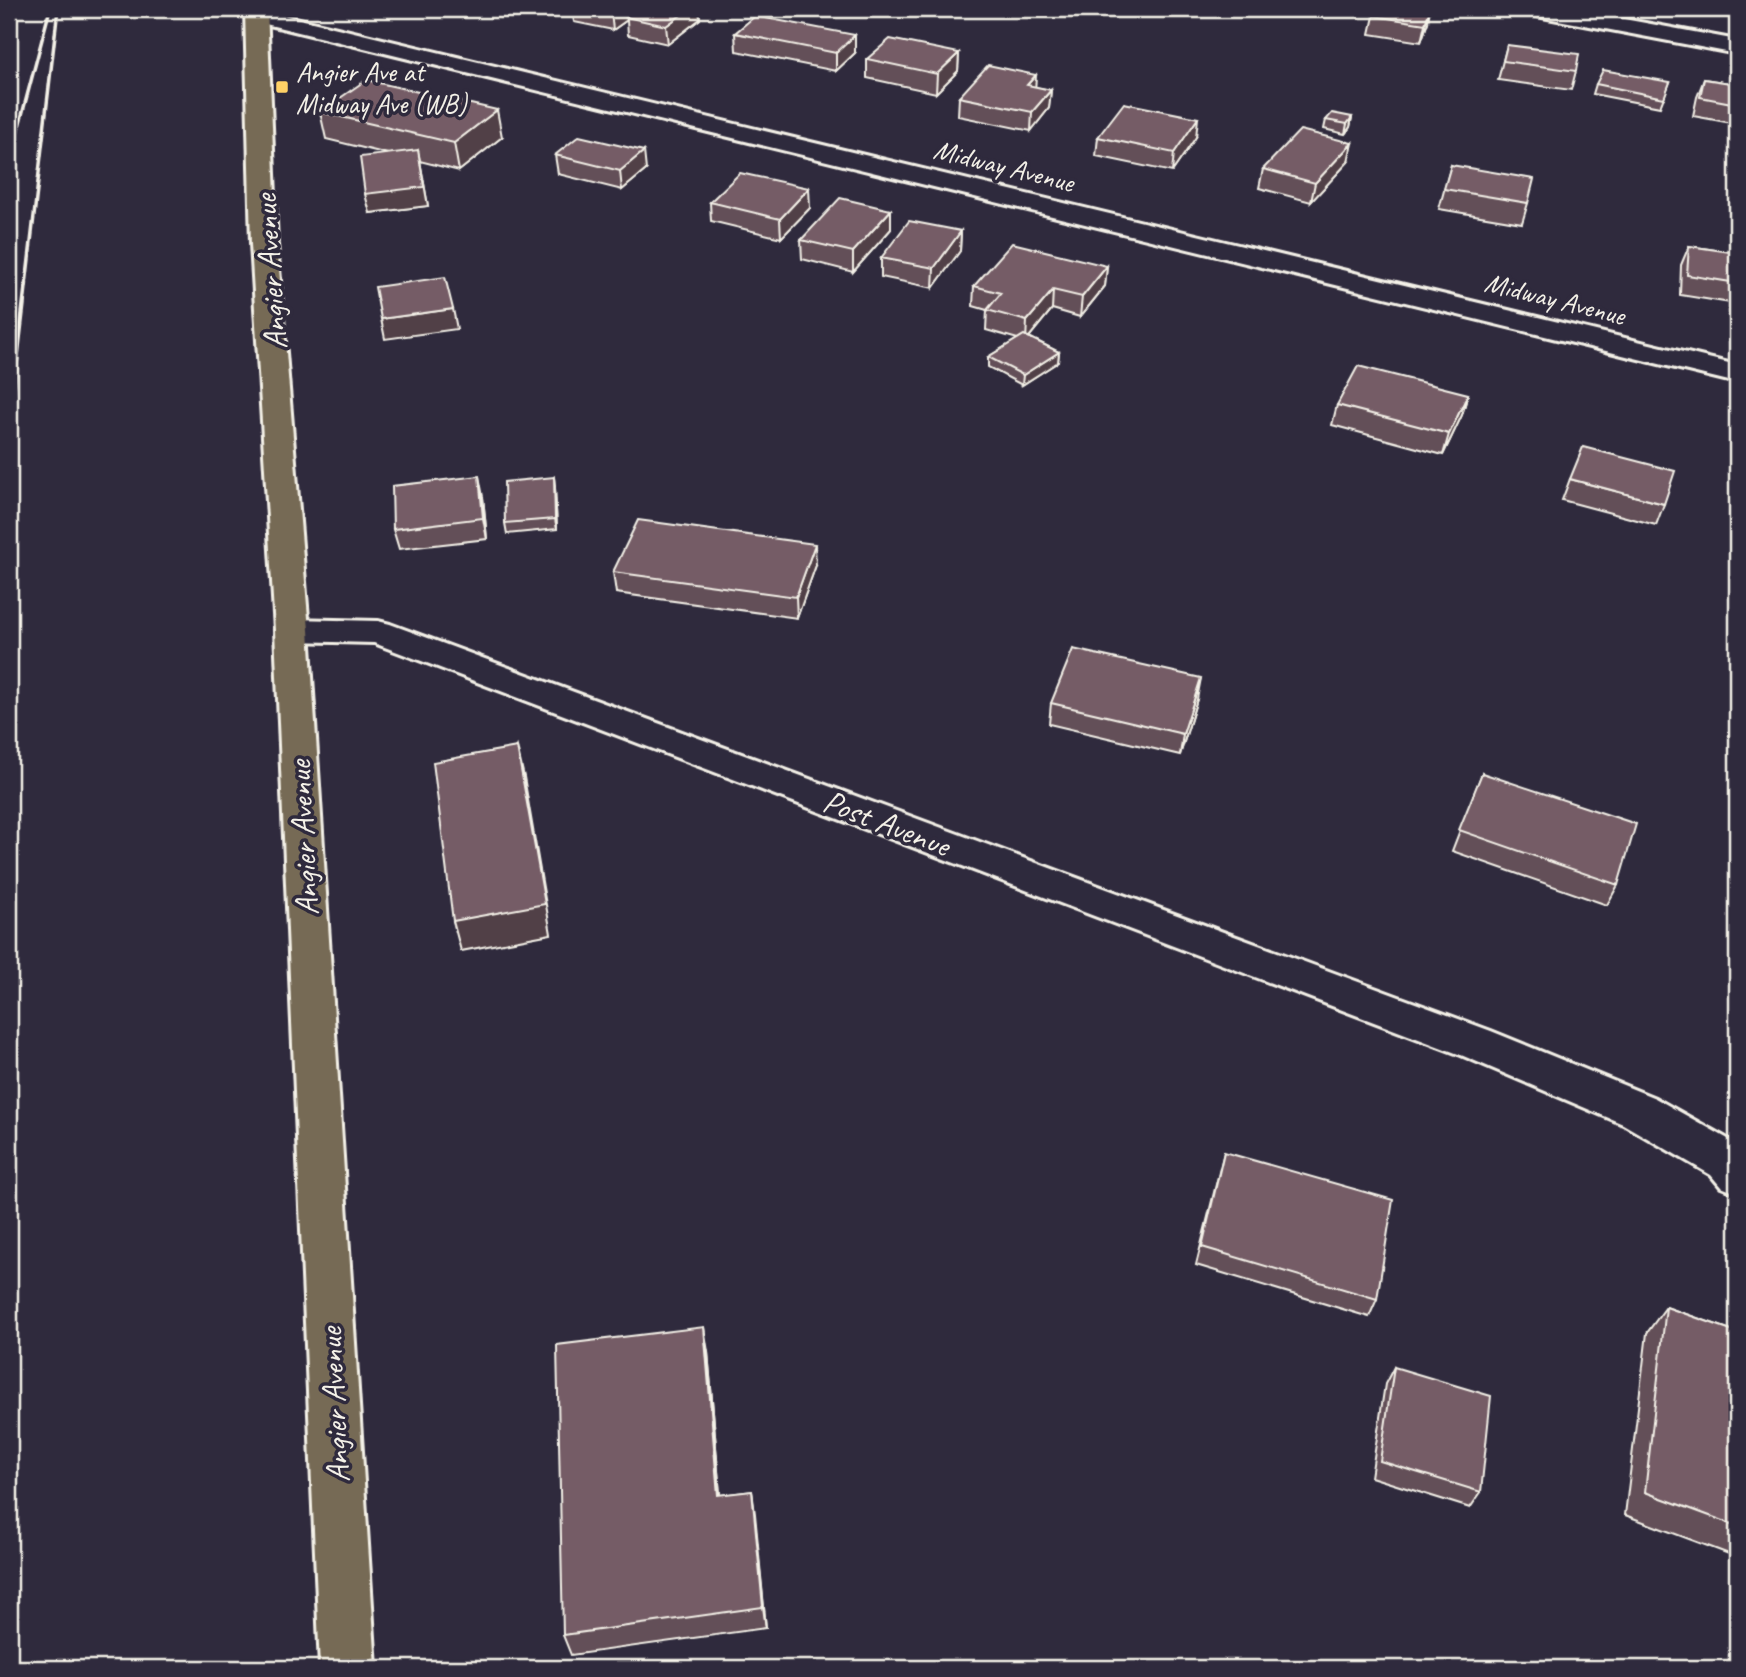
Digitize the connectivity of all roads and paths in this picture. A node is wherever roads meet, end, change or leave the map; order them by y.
1 (295, 9) edge
2 (1536, 9) edge
3 (256, 12) edge
4 (1737, 47) edge
5 (1737, 374) edge
6 (292, 630) junction
7 (1737, 1172) edge
8 (348, 1668) edge

1 - 3 street
2 - 4 street
3 - 5 street, Midway Avenue
3 - 6 main road, Angier Avenue
6 - 7 street, Post Avenue
6 - 8 main road, Angier Avenue

